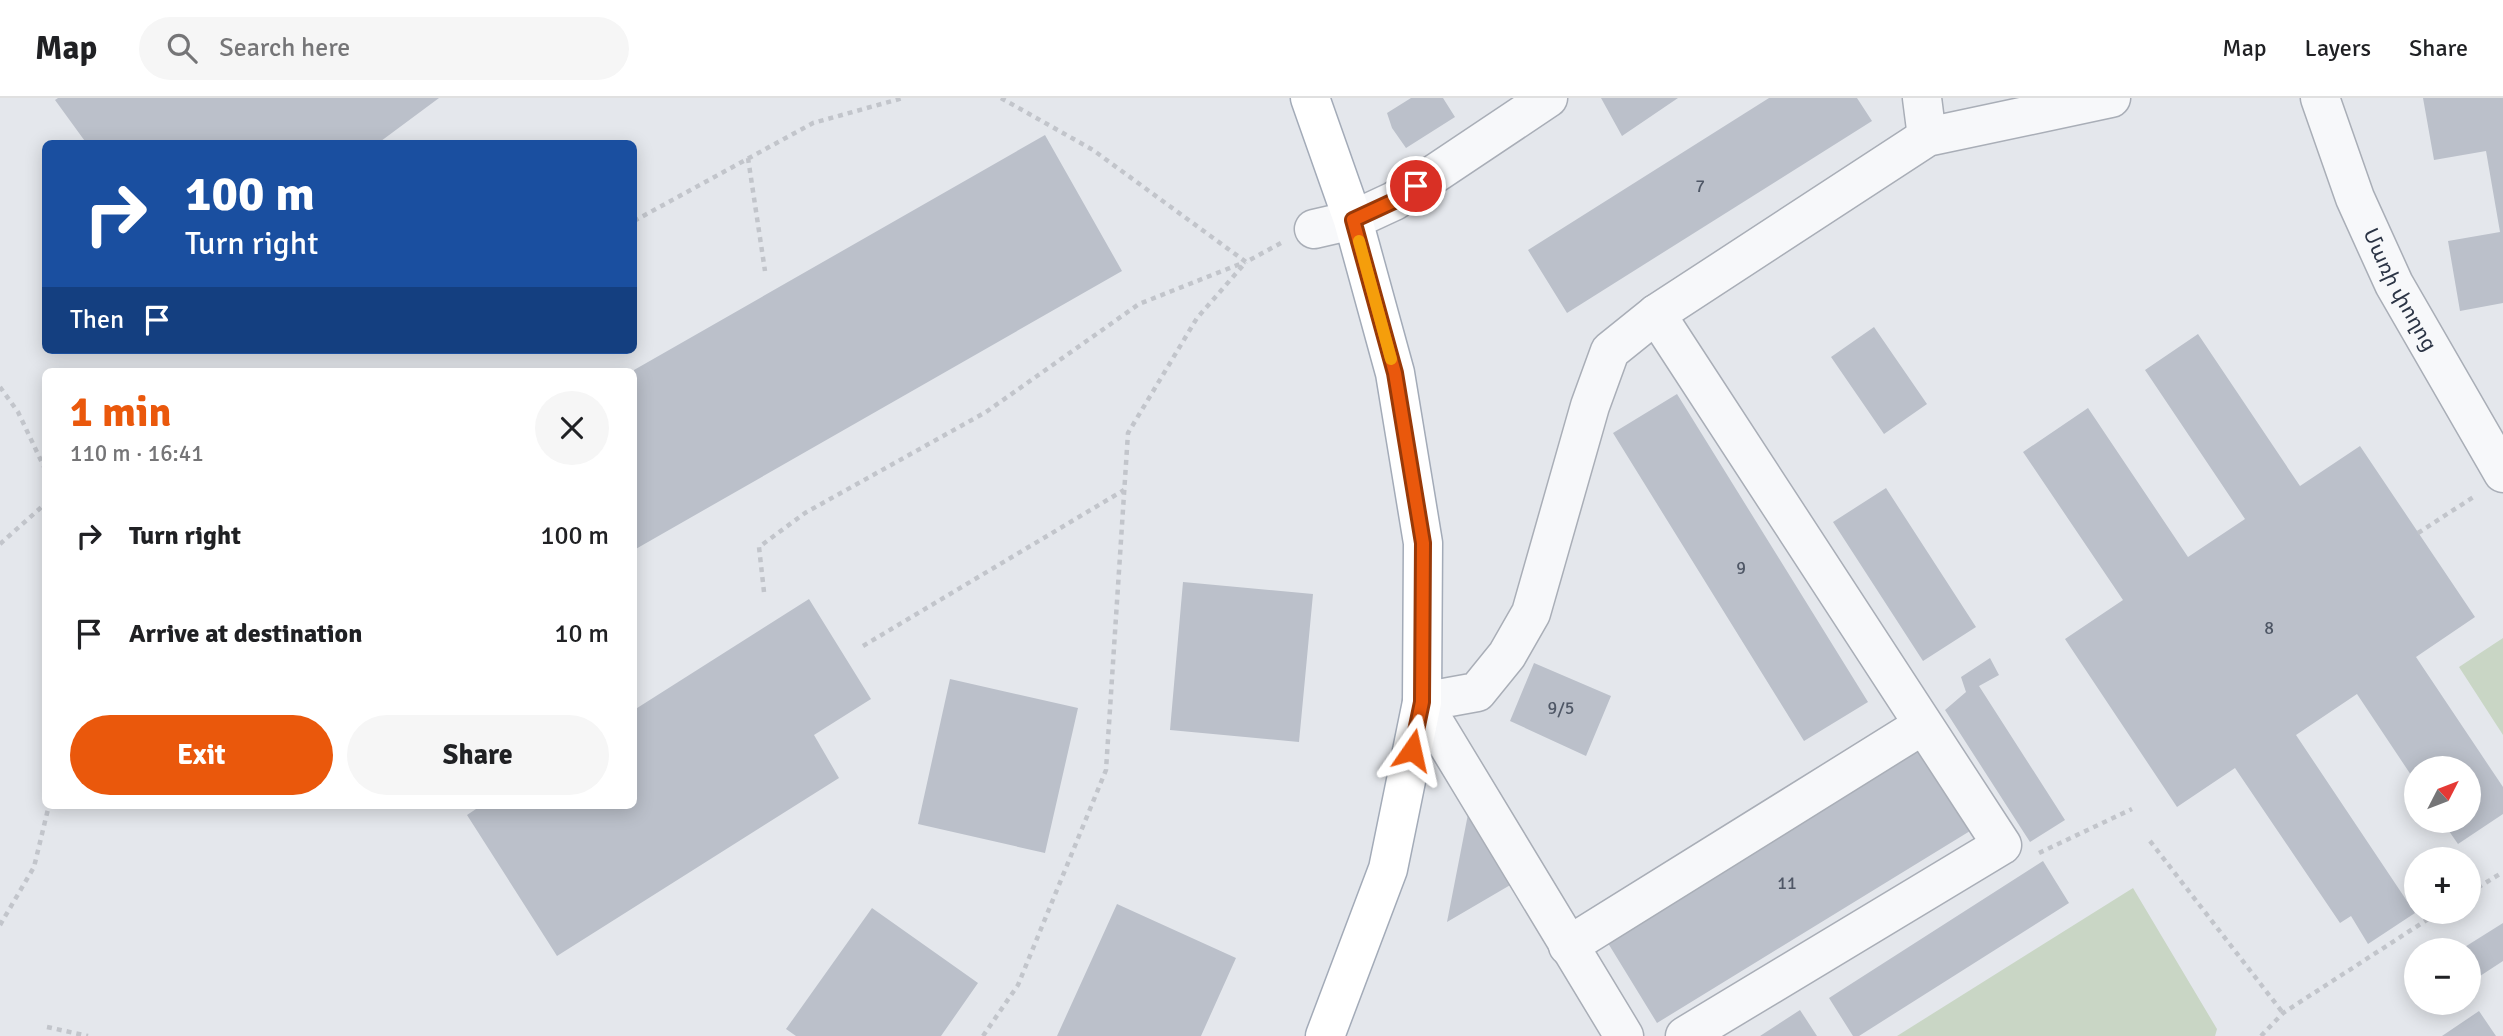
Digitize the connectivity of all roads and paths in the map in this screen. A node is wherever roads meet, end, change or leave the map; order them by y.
1 (903, 98) edge
2 (1001, 98) edge
3 (1311, 98) edge
4 (1548, 98) edge
5 (1922, 98) edge
6 (2111, 98) edge
7 (2320, 98) edge
8 (1927, 137) junction
9 (748, 158) junction
10 (637, 219) edge
11 (1353, 220) junction
12 (1314, 229) joint
13 (1246, 262) junction
14 (765, 271) dead end
15 (1656, 314) junction
16 (0, 387) edge
17 (42, 463) edge
18 (2494, 481) edge
19 (1124, 490) junction
20 (42, 507) edge
21 (2418, 533) dead end
22 (0, 544) edge
23 (764, 592) dead end
24 (863, 646) dead end
25 (1422, 702) junction
26 (1923, 725) junction
27 (47, 809) edge
28 (2132, 809) dead end
29 (2151, 841) dead end
30 (2002, 845) junction
31 (2503, 872) edge
32 (2481, 886) edge
33 (2420, 924) edge
34 (0, 925) edge
35 (1568, 946) junction
36 (2283, 1013) junction
37 (47, 1027) dead end
38 (1619, 1034) edge
39 (88, 1036) edge
40 (983, 1036) edge
41 (1325, 1036) edge
42 (1685, 1036) edge
43 (2260, 1036) edge

1 - 9 path
2 - 13 path
3 - 11 main road
4 - 11 street
5 - 8 street
6 - 8 street
7 - 18 street, Մառի փողոց
8 - 15 street
9 - 10 path
9 - 14 path
11 - 12 street
11 - 25 main road
12 - 13 path
13 - 19 path
13 - 23 path
15 - 25 street
15 - 26 street
16 - 17 path
18 - 21 path
19 - 24 path
19 - 40 path
20 - 22 path
25 - 35 street
25 - 41 main road
26 - 30 street
26 - 35 street
27 - 34 path
28 - 30 path
29 - 36 path
30 - 42 street
31 - 32 path
33 - 36 path
35 - 38 street
36 - 43 path
37 - 39 path

